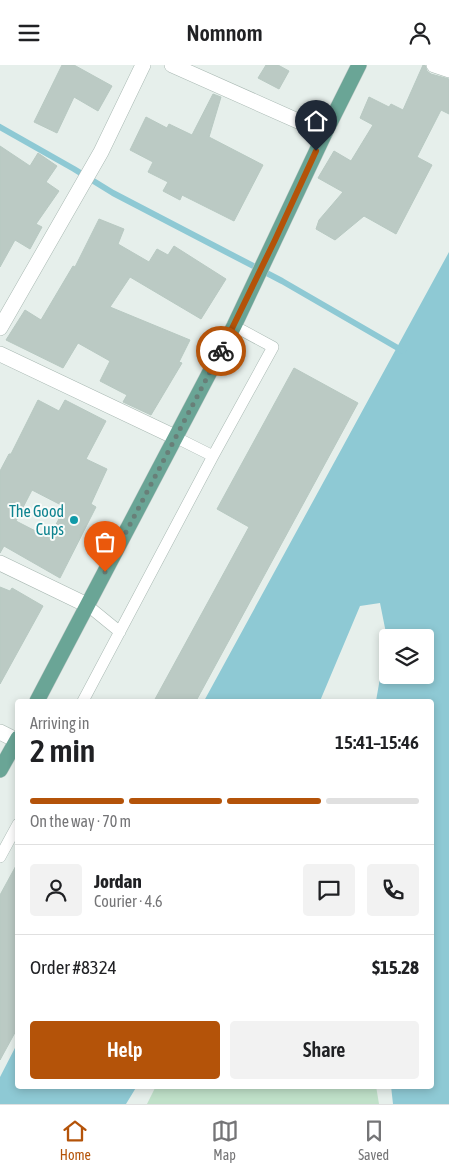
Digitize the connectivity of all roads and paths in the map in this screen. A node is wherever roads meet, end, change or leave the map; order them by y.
1 (143, 65) edge
2 (172, 65) edge
3 (359, 65) edge
4 (434, 65) edge
5 (449, 70) edge
6 (325, 133) junction
7 (234, 326) junction
8 (0, 328) edge
9 (0, 354) edge
10 (175, 437) junction
11 (213, 456) junction
12 (0, 563) edge
13 (87, 605) junction
14 (120, 632) junction
15 (38, 699) edge
16 (84, 699) edge
17 (0, 732) edge
18 (15, 739) edge
19 (15, 744) edge
20 (0, 770) edge
21 (15, 830) edge
22 (0, 857) edge

1 - 8 street
2 - 6 street
3 - 6 main road
4 - 5 street
6 - 7 main road
7 - 10 main road
7 - 11 lane
9 - 10 street
10 - 11 lane
10 - 13 main road
11 - 14 lane
12 - 13 street
13 - 14 lane
13 - 15 main road
14 - 16 lane
17 - 18 street
19 - 20 main road
21 - 22 lane

